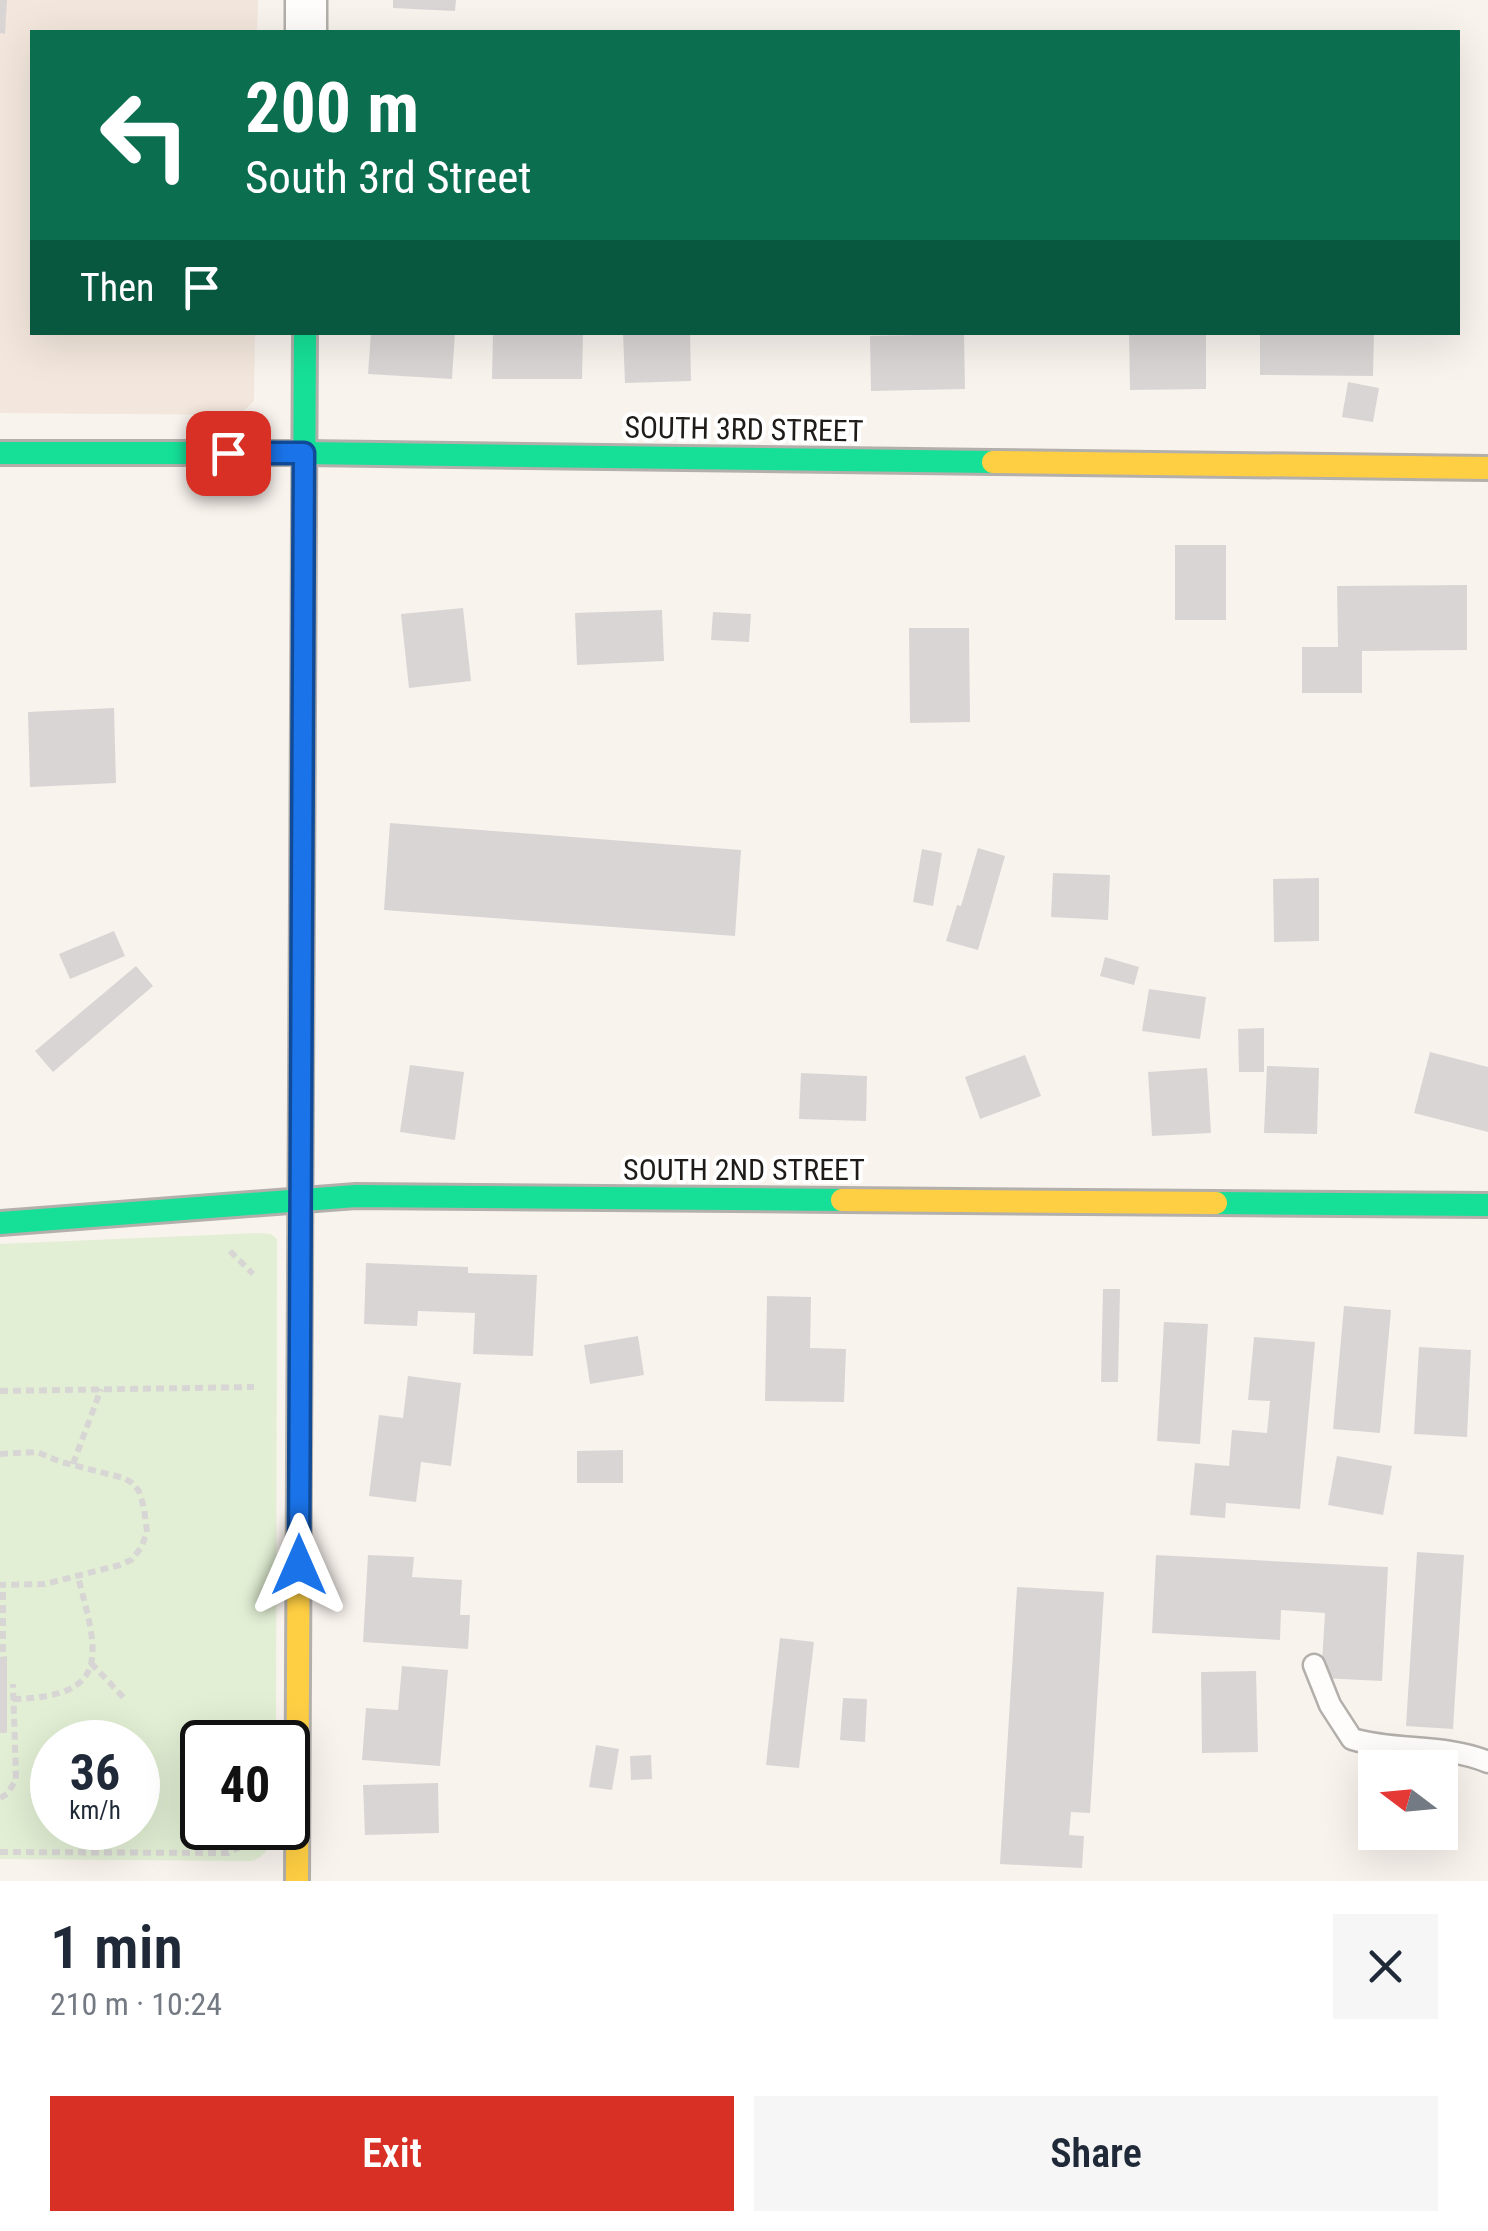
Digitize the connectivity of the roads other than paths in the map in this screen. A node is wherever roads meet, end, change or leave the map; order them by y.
1 (306, 0) edge
2 (306, 30) edge
3 (305, 335) edge
4 (0, 453) edge
5 (304, 453) junction
6 (1488, 468) edge
7 (300, 1201) junction
8 (1488, 1205) edge
9 (0, 1223) edge
10 (1314, 1665) dead end
11 (1488, 1762) edge
12 (298, 1881) edge

1 - 2 street
3 - 5 street
4 - 5 street, SOUTH 3RD STREET
5 - 6 street, SOUTH 3RD STREET
5 - 7 street
7 - 8 street, SOUTH 2ND STREET
7 - 9 street, SOUTH 2ND STREET
7 - 12 street
10 - 11 lane

